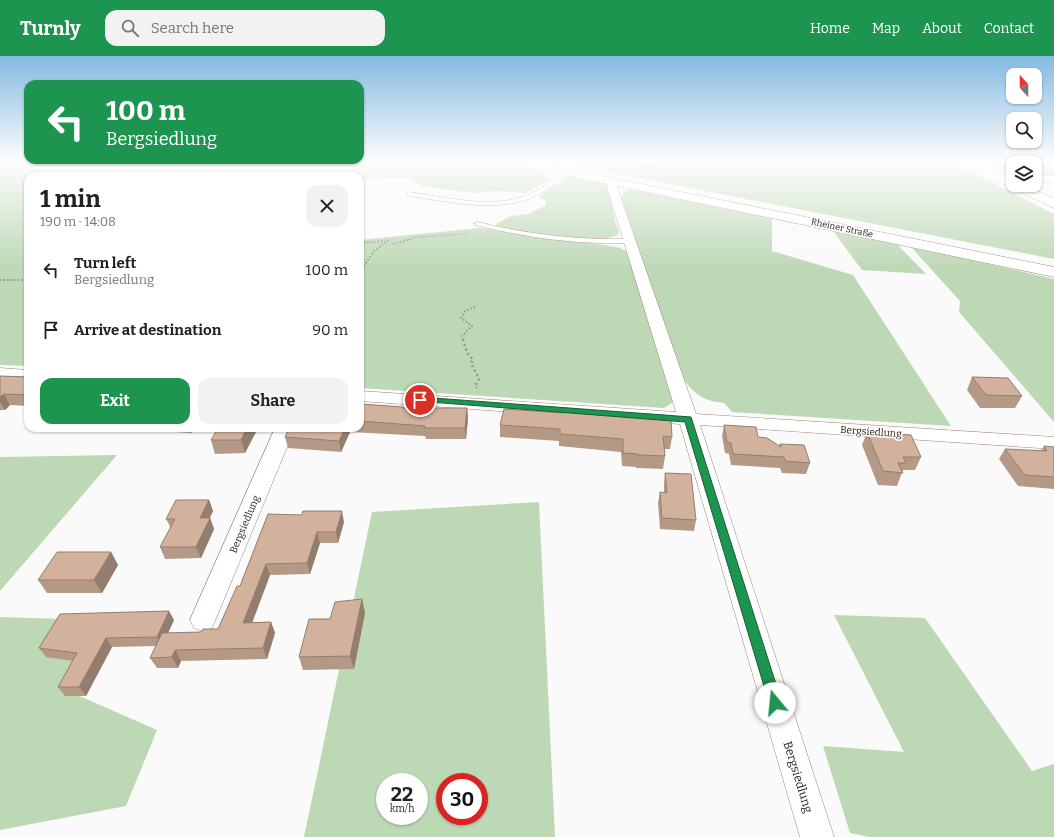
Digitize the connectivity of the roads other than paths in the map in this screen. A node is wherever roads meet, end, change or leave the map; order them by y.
1 (441, 197) edge
2 (527, 197) edge
3 (615, 197) edge
4 (690, 197) edge
5 (1041, 197) edge
6 (1054, 204) edge
7 (477, 224) dead end
8 (629, 240) junction
9 (1054, 272) edge
10 (0, 373) edge
11 (24, 375) edge
12 (364, 396) edge
13 (688, 419) junction
14 (283, 432) edge
15 (1054, 443) edge
16 (203, 620) dead end
17 (816, 837) edge

1 - 2 lane
3 - 8 street, Bergsiedlung
4 - 9 main road, Rheiner Straße
5 - 6 main road
7 - 8 lane
8 - 13 street, Bergsiedlung
10 - 11 street
12 - 13 street, Bergsiedlung
13 - 15 street, Bergsiedlung
13 - 17 street, Bergsiedlung
14 - 16 street, Bergsiedlung

